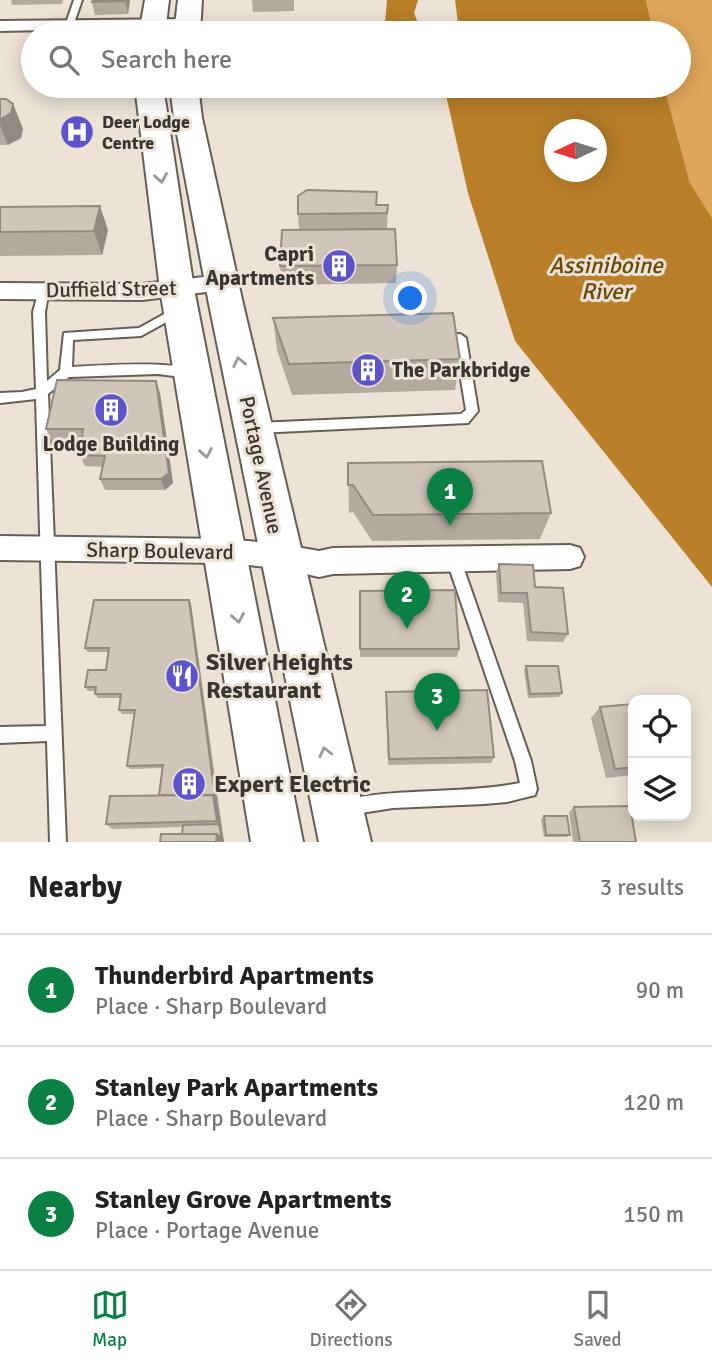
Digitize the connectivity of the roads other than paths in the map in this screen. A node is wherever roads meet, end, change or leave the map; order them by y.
1 (79, 0) edge
2 (154, 19) edge
3 (188, 19) edge
4 (71, 21) edge
5 (130, 21) edge
6 (0, 26) edge
7 (21, 26) edge
8 (151, 98) edge
9 (186, 98) edge
10 (222, 283) junction
11 (0, 290) edge
12 (44, 290) junction
13 (179, 299) junction
14 (433, 339) edge
15 (66, 372) junction
16 (192, 373) junction
17 (42, 393) junction
18 (0, 398) edge
19 (253, 428) junction
20 (47, 547) junction
21 (0, 548) edge
22 (225, 551) junction
23 (280, 556) junction
24 (570, 557) dead end
25 (453, 558) junction
26 (54, 733) junction
27 (0, 735) edge
28 (341, 826) edge
29 (58, 842) edge
30 (277, 842) edge

1 - 4 lane
2 - 3 street
2 - 5 street
6 - 7 street
8 -> 13 highway
9 - 10 highway, Portage Avenue
10 - 13 street, Duffield Street
19 -> 10 highway, Portage Avenue
11 - 12 street, Duffield Street
12 - 13 street, Duffield Street
12 - 17 lane
13 - 15 lane
13 - 16 highway
14 - 19 lane
15 - 16 lane
15 - 17 lane
16 -> 22 highway
17 - 18 lane
17 - 20 lane
19 - 23 highway, Portage Avenue
20 - 21 street, Sharp Boulevard
20 - 22 street, Sharp Boulevard
20 - 26 lane
22 - 23 street, Sharp Boulevard
22 -> 30 highway
23 - 25 street, Sharp Boulevard
28 -> 23 highway, Portage Avenue
24 - 25 street, Sharp Boulevard
25 - 28 lane
26 - 27 lane
26 - 29 lane

